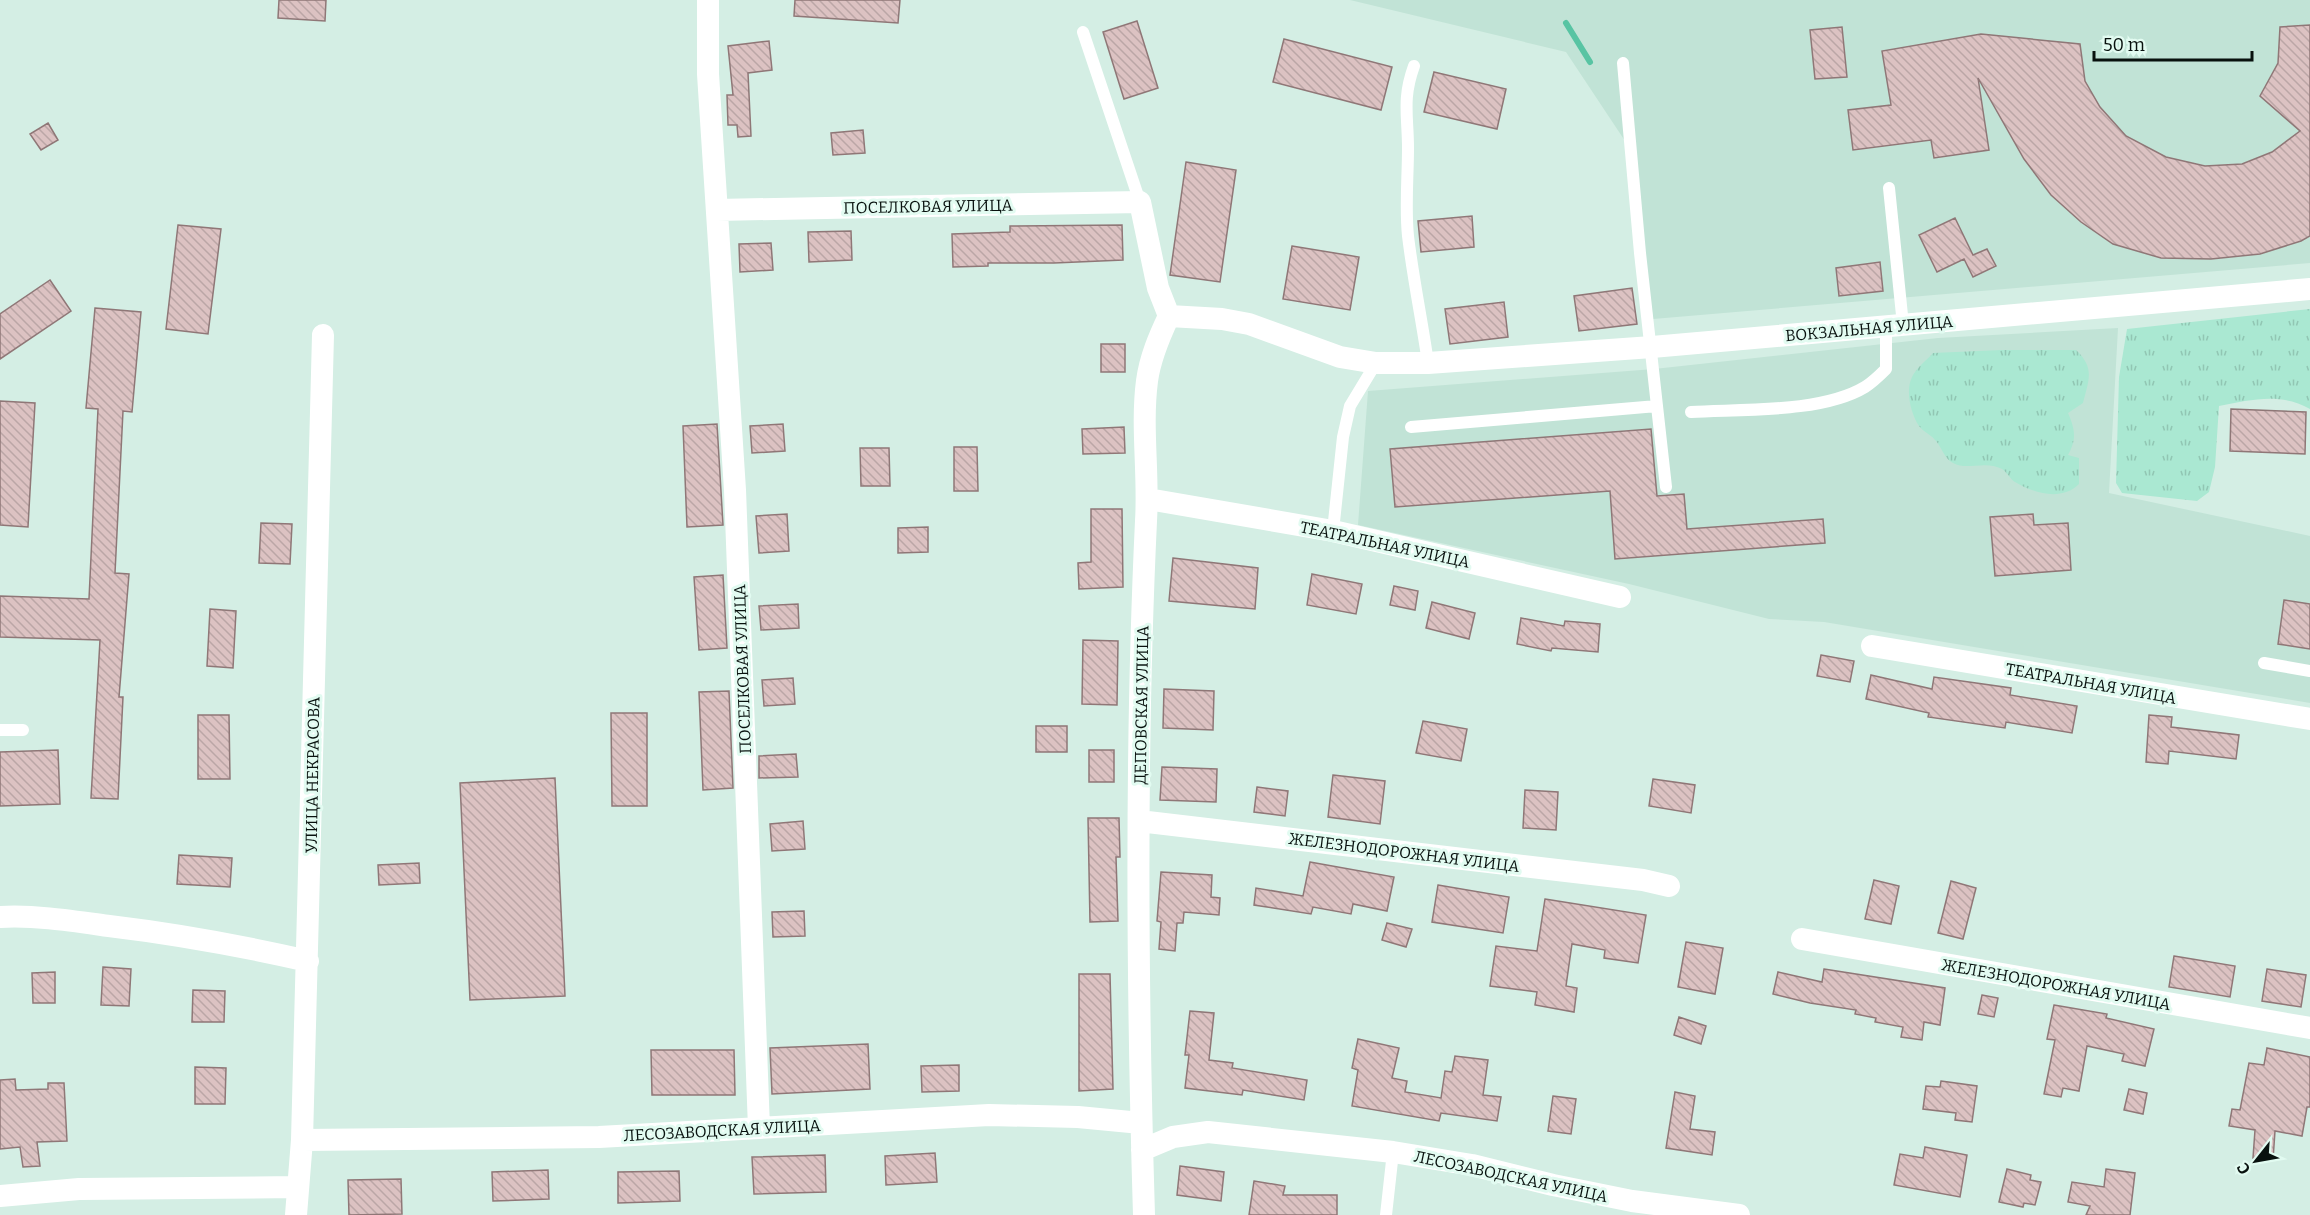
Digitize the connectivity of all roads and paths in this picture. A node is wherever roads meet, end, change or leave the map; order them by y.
1 (708, 0) edge
2 (1083, 32) dead end
3 (1623, 63) dead end
4 (1414, 66) dead end
5 (1889, 188) dead end
6 (1140, 202) junction
7 (717, 210) junction
8 (2310, 289) edge
9 (1168, 316) junction
10 (1895, 326) junction
11 (322, 335) dead end
12 (1652, 347) junction
13 (1376, 363) junction
14 (1428, 363) junction
15 (1657, 406) junction
16 (1691, 412) dead end
17 (1411, 428) dead end
18 (1666, 487) dead end
19 (1148, 499) junction
20 (1333, 531) junction
21 (1620, 597) dead end
22 (1872, 646) dead end
23 (2264, 663) dead end
24 (2310, 671) edge
25 (2310, 720) edge
26 (0, 730) edge
27 (23, 730) dead end
28 (1139, 821) junction
29 (1669, 886) dead end
30 (0, 917) edge
31 (1802, 939) dead end
32 (308, 961) junction
33 (2310, 1028) edge
34 (1141, 1123) junction
35 (759, 1128) junction
36 (302, 1140) junction
37 (1142, 1150) junction
38 (1393, 1152) junction
39 (298, 1187) junction
40 (0, 1196) edge
41 (296, 1215) edge
42 (1144, 1215) edge
43 (1386, 1215) edge
44 (1739, 1215) edge

1 - 7 street, ПОСЕЛКОВАЯ УЛИЦА
2 - 6 lane
3 - 12 lane
4 - 14 lane
5 - 10 lane
6 - 7 street, ПОСЕЛКОВАЯ УЛИЦА
6 - 9 street
7 - 35 street, ПОСЕЛКОВАЯ УЛИЦА
8 - 10 street, ВОКЗАЛЬНАЯ УЛИЦА
9 - 13 street, ВОКЗАЛЬНАЯ УЛИЦА
9 - 19 street, ДЕПОВСКАЯ УЛИЦА
10 - 12 street, ВОКЗАЛЬНАЯ УЛИЦА
10 - 16 lane
11 - 32 street, УЛИЦА НЕКРАСОВА
12 - 14 street, ВОКЗАЛЬНАЯ УЛИЦА
12 - 15 lane
13 - 14 street, ВОКЗАЛЬНАЯ УЛИЦА
13 - 20 lane
15 - 17 lane
15 - 18 lane
19 - 20 street, ТЕАТРАЛЬНАЯ УЛИЦА
19 - 28 street, ДЕПОВСКАЯ УЛИЦА
20 - 21 street, ТЕАТРАЛЬНАЯ УЛИЦА
22 - 25 street, ТЕАТРАЛЬНАЯ УЛИЦА
23 - 24 lane
26 - 27 lane
28 - 29 street, ЖЕЛЕЗНОДОРОЖНАЯ УЛИЦА
28 - 34 street, ДЕПОВСКАЯ УЛИЦА
30 - 32 street
31 - 33 street, ЖЕЛЕЗНОДОРОЖНАЯ УЛИЦА
32 - 36 street, УЛИЦА НЕКРАСОВА
34 - 35 street, ЛЕСОЗАВОДСКАЯ УЛИЦА
34 - 37 street, ДЕПОВСКАЯ УЛИЦА
35 - 36 street, ЛЕСОЗАВОДСКАЯ УЛИЦА
36 - 39 street, УЛИЦА НЕКРАСОВА
37 - 38 street, ЛЕСОЗАВОДСКАЯ УЛИЦА
37 - 42 street, ДЕПОВСКАЯ УЛИЦА
38 - 43 lane
38 - 44 street, ЛЕСОЗАВОДСКАЯ УЛИЦА
39 - 40 street
39 - 41 street, УЛИЦА НЕКРАСОВА

